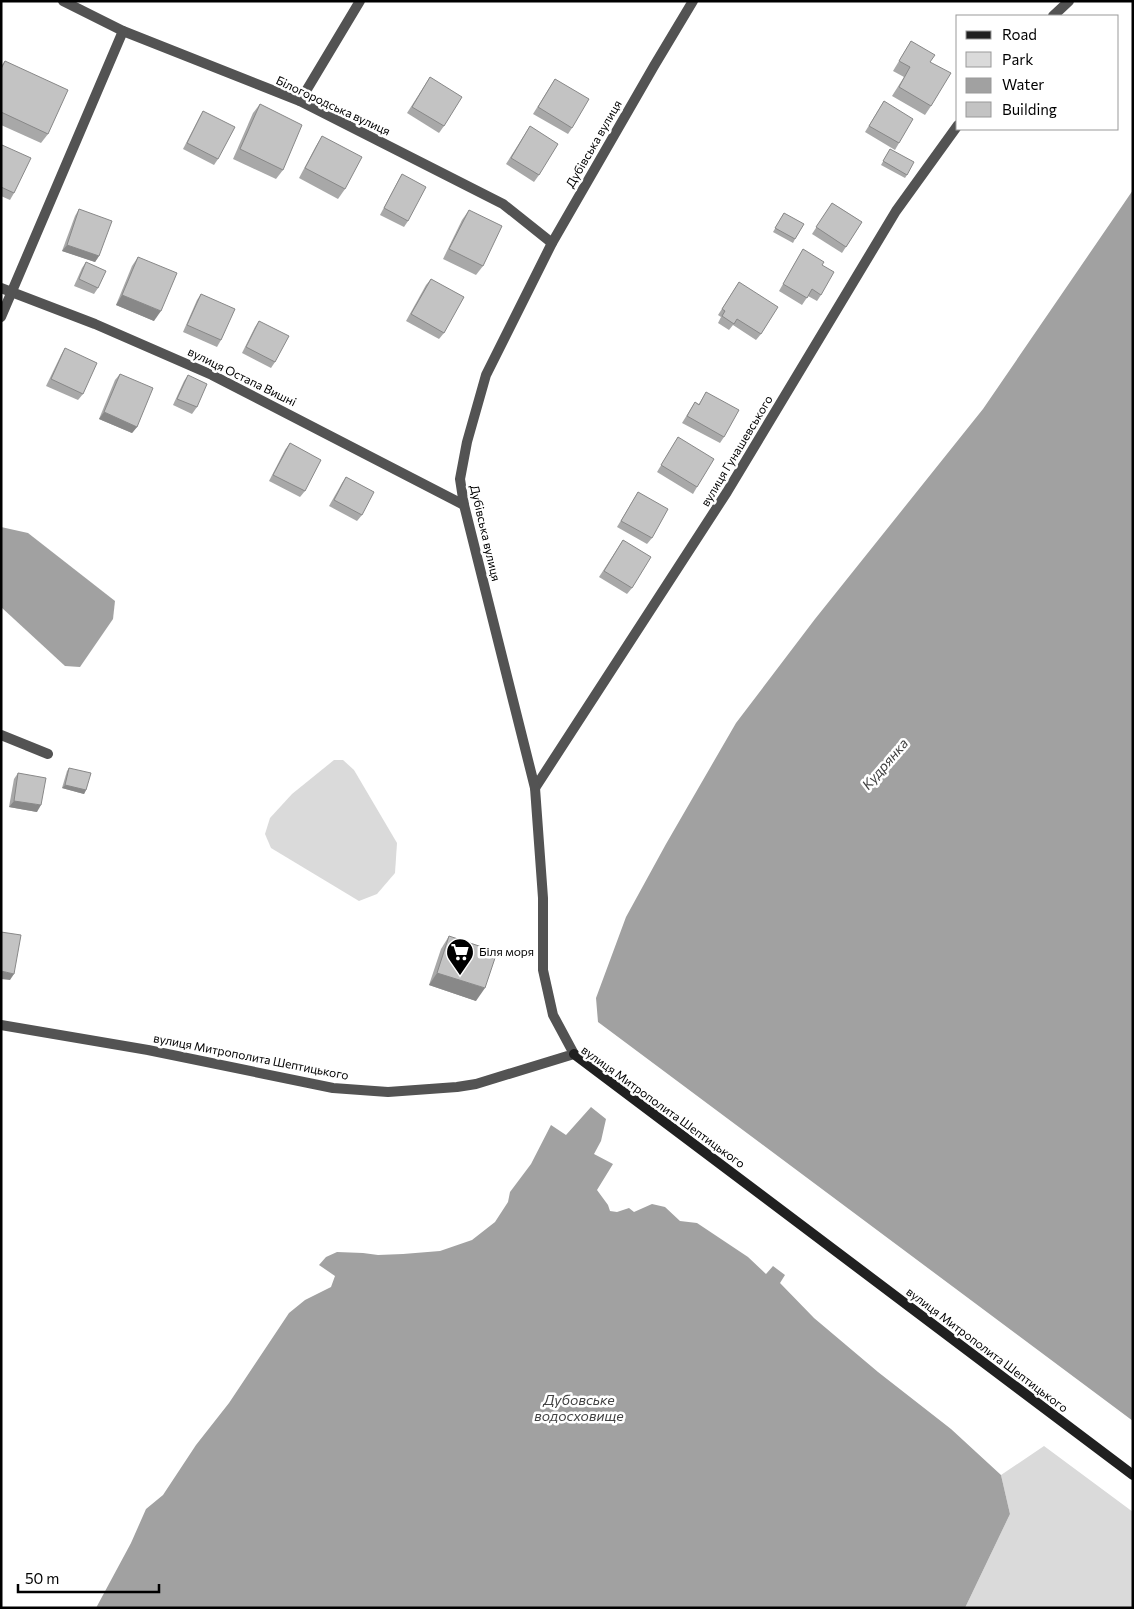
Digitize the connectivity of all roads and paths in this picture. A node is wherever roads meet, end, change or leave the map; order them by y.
1 (63, 1) edge
2 (360, 1) edge
3 (693, 1) edge
4 (1069, 1) edge
5 (1054, 15) edge
6 (123, 31) junction
7 (300, 101) junction
8 (956, 128) edge
9 (552, 243) junction
10 (6, 289) edge
11 (1, 317) edge
12 (464, 505) junction
13 (1, 735) edge
14 (48, 754) dead end
15 (535, 788) junction
16 (1, 1024) edge
17 (574, 1054) junction
18 (1133, 1475) edge

1 - 6 street, Білогородська вулиця
2 - 7 street
3 - 9 street, Дубівська вулиця
4 - 5 street
6 - 7 street, Білогородська вулиця
6 - 10 street
7 - 9 street, Білогородська вулиця
8 - 15 street, вулиця Гунашевського
9 - 12 street, Дубівська вулиця
10 - 11 street
10 - 12 street, вулиця Остапа Вишні
12 - 15 street, Дубівська вулиця
13 - 14 street
15 - 17 street, Дубівська вулиця
16 - 17 street, вулиця Митрополита Шептицького
17 - 18 street, вулиця Митрополита Шептицького

